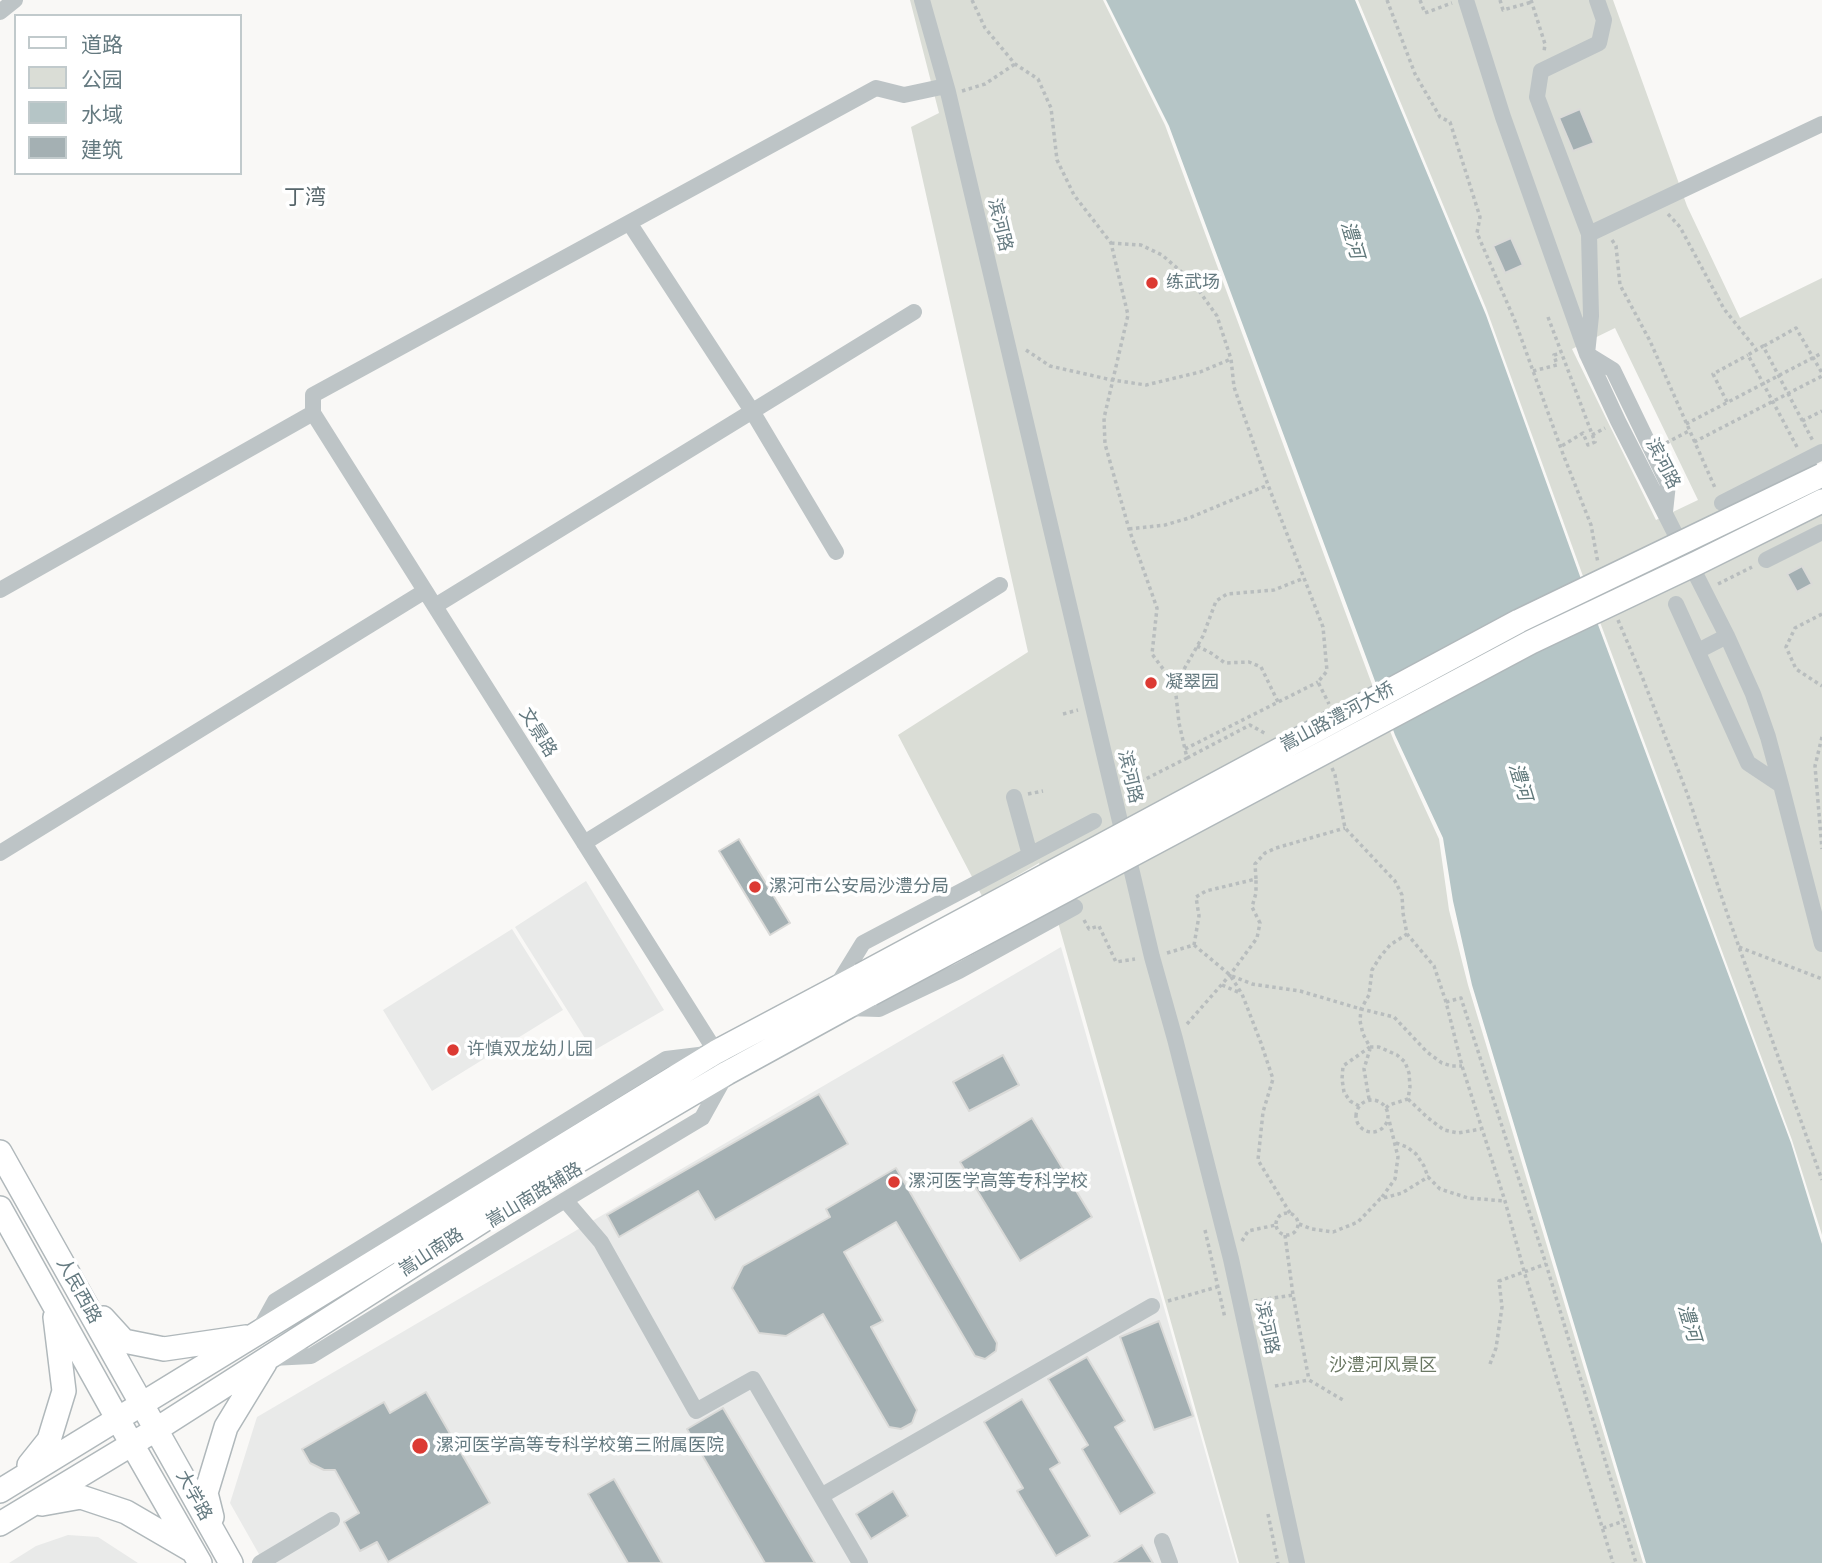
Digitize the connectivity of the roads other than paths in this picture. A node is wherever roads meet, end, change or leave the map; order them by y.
1 (15, 0) edge
2 (922, 0) edge
3 (1466, 0) edge
4 (1597, 0) edge
5 (0, 12) edge
6 (947, 89) junction
7 (1822, 124) edge
8 (629, 224) junction
9 (1596, 231) junction
10 (914, 312) dead end
11 (1587, 354) junction
12 (752, 411) junction
13 (313, 413) junction
14 (1817, 460) edge
15 (1822, 500) edge
16 (1722, 503) road end
17 (1665, 512) junction
18 (1822, 532) edge
19 (836, 552) dead end
20 (1766, 560) road end
21 (1000, 586) dead end
22 (0, 590) edge
23 (425, 591) junction
24 (1676, 604) dead end
25 (435, 606) junction
26 (1727, 636) junction
27 (1698, 651) junction
28 (1738, 702) junction
29 (1781, 785) junction
30 (1014, 797) dead end
31 (1094, 821) dead end
32 (584, 843) junction
33 (0, 853) edge
34 (1030, 855) junction
35 (1075, 906) road end
36 (1822, 944) edge
37 (866, 984) junction
38 (841, 998) junction
39 (716, 1052) junction
40 (727, 1073) junction
41 (0, 1152) edge
42 (565, 1200) junction
43 (0, 1208) edge
44 (80, 1294) junction
45 (53, 1303) junction
46 (1152, 1306) road end
47 (256, 1336) junction
48 (268, 1358) junction
49 (142, 1404) junction
50 (117, 1418) junction
51 (157, 1429) junction
52 (132, 1444) junction
53 (8, 1486) edge
54 (821, 1496) junction
55 (14, 1515) edge
56 (332, 1520) dead end
57 (0, 1536) edge
58 (218, 1540) junction
59 (1162, 1541) dead end
60 (197, 1557) edge
61 (231, 1563) edge
62 (260, 1563) edge
63 (860, 1563) edge
64 (1170, 1563) edge
65 (1297, 1563) edge

1 - 5 street
2 - 6 street, 滨河路
3 - 11 street, 滨河路
4 - 9 street
6 - 8 street
6 - 65 street, 滨河路
7 - 9 street
8 - 12 street
8 - 13 street
9 - 11 street
10 - 12 street
11 - 17 street, 滨河路
11 - 17 street
12 - 19 street
12 - 25 street
13 - 22 street
13 - 23 street, 文景路
14 - 16 street
14 - 37 main road, 嵩山路澧河大桥, bridge
15 - 37 main road, 嵩山路澧河大桥, bridge
17 - 26 street, 滨河路
18 - 20 street
21 - 32 street
23 - 25 street, 文景路
23 - 33 street
24 - 27 street
25 - 32 street, 文景路
26 - 27 street
26 - 28 street, 滨河路
27 - 28 street
28 - 29 street, 滨河路
28 - 29 street
29 - 36 street, 滨河路
30 - 34 street
31 - 34 street
32 - 39 street, 文景路
34 - 38 street
35 - 38 street
37 - 38 main road, 嵩山南路
38 - 39 main road, 嵩山南路
38 - 40 main road, 嵩山南路
39 - 40 street, 文景路
39 - 47 main road, 嵩山南路
40 - 42 street, 嵩山南路辅路
40 - 48 main road, 嵩山南路
41 - 44 main road, 人民西路
42 - 48 street, 嵩山南路辅路
42 - 54 street
43 - 45 main road, 人民西路
44 - 47 main road
44 - 49 main road, 人民西路
45 - 50 main road, 人民西路
45 - 53 main road
46 - 54 street
47 - 49 main road, 嵩山南路
48 - 51 main road, 嵩山南路
48 - 58 main road
49 - 50 main road, 嵩山南路
49 - 51 main road, 人民西路
50 - 52 main road, 人民西路
50 - 53 main road, 嵩山南路
51 - 52 main road, 嵩山南路
51 - 58 main road, 大学路
52 - 55 main road, 嵩山南路
52 - 60 main road, 大学路
54 - 63 street
55 - 57 street
55 - 60 main road
56 - 62 street
58 - 61 main road, 大学路
59 - 64 street

